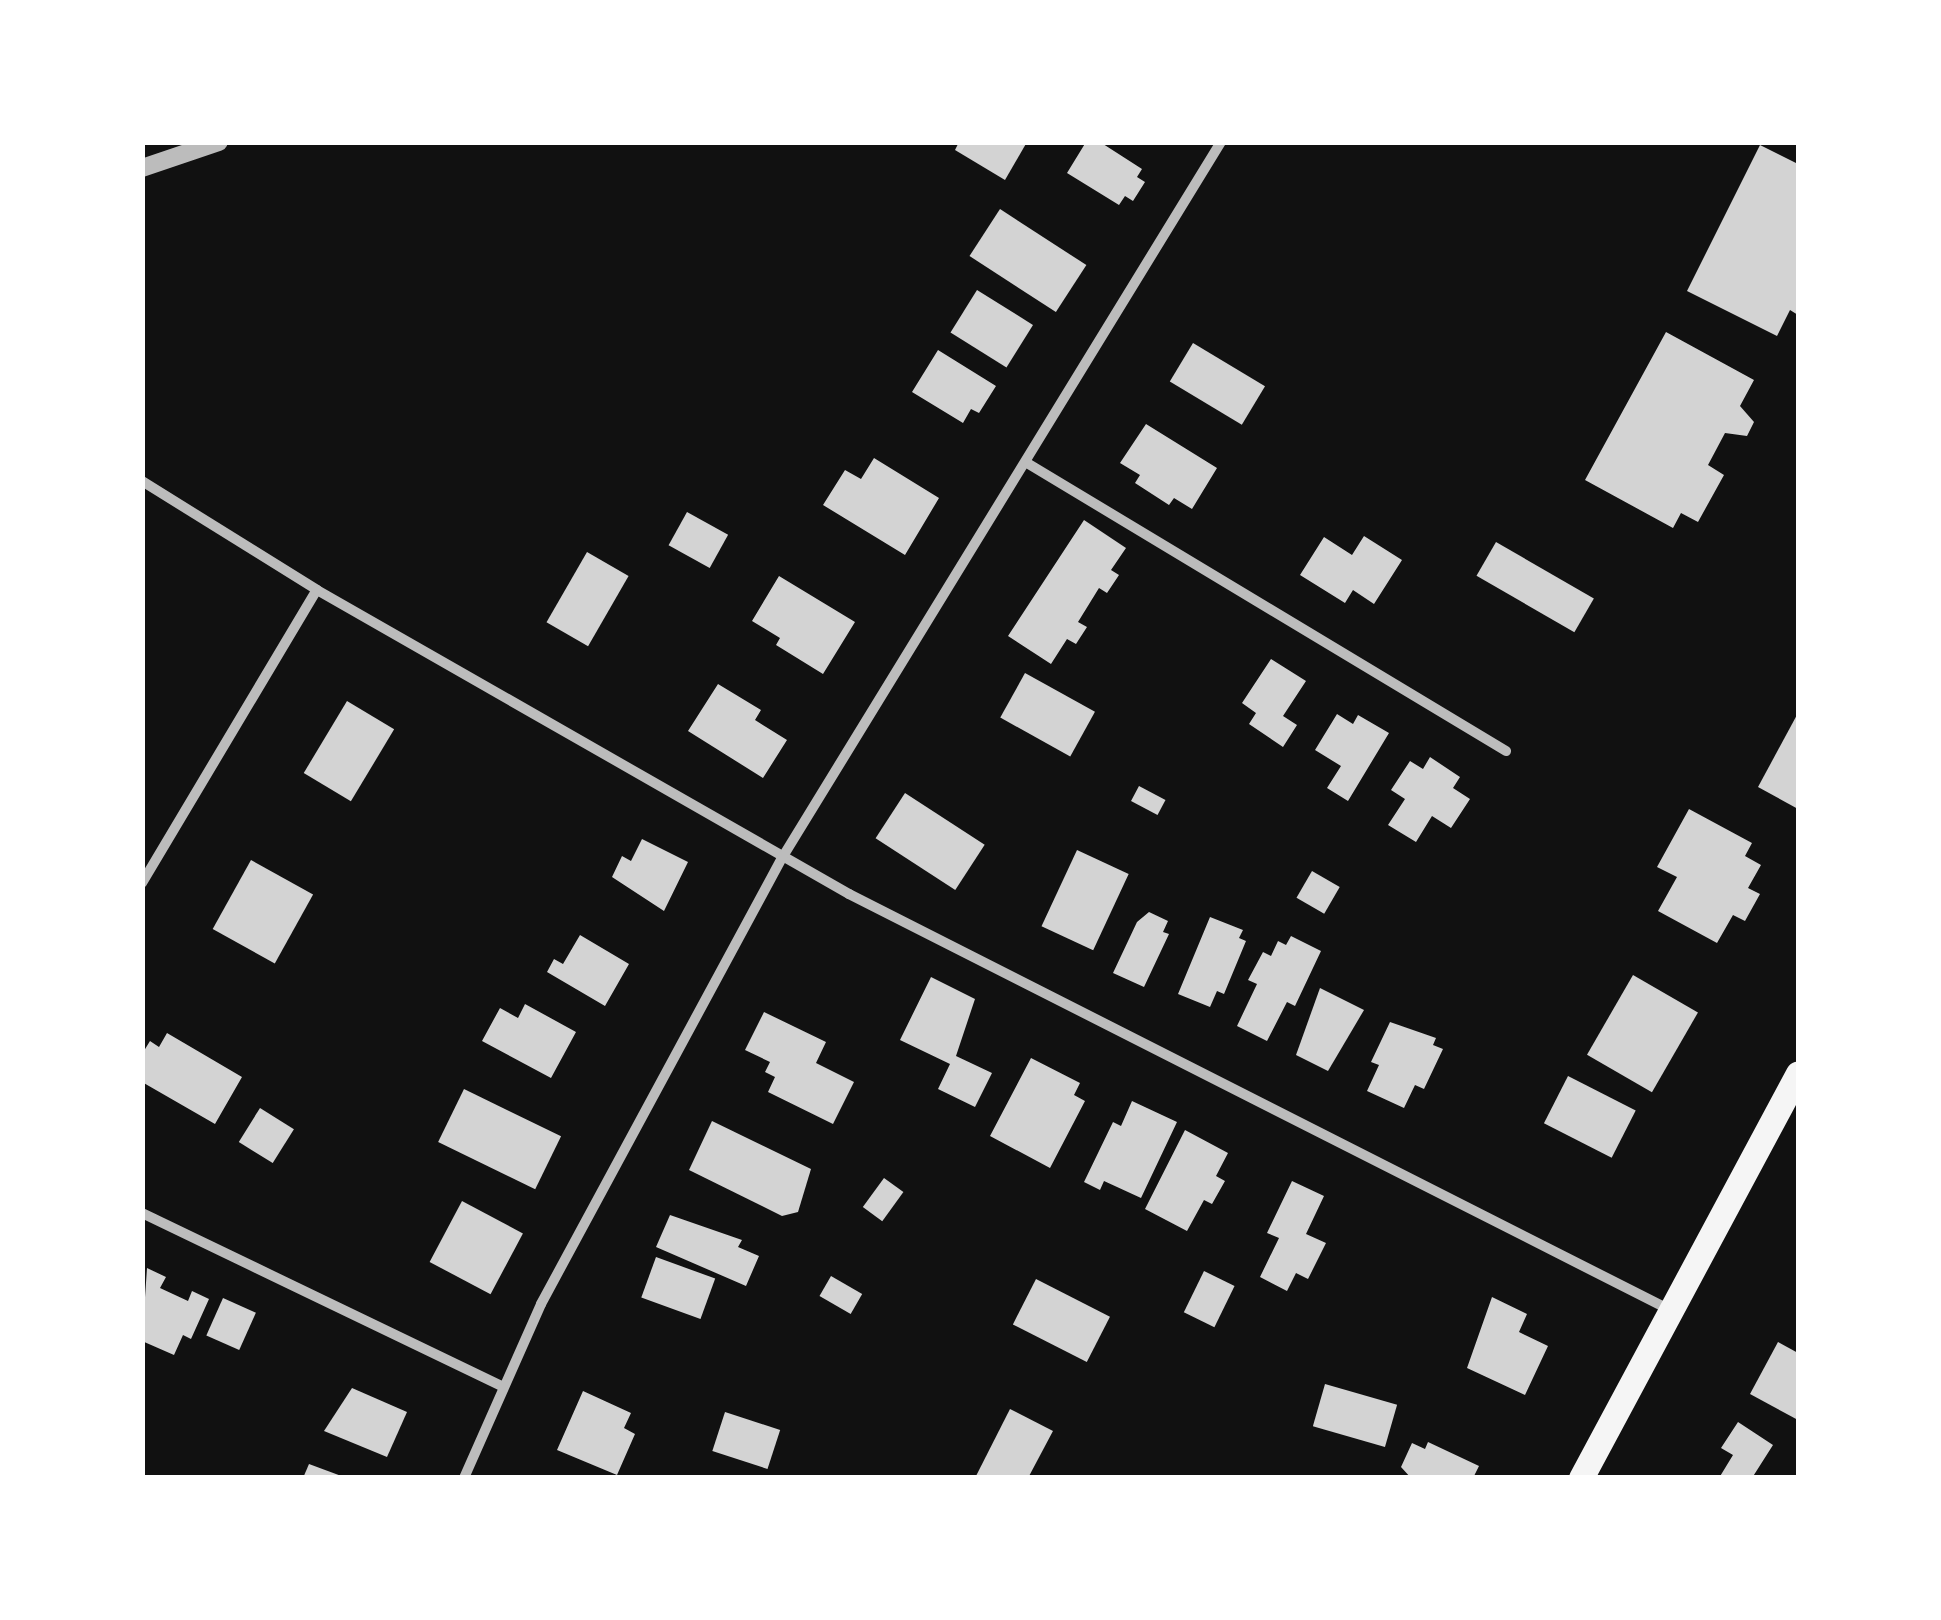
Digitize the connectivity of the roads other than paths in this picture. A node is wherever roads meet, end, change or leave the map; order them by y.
1 (219, 142) edge
2 (1220, 142) edge
3 (142, 168) edge
4 (1026, 463) junction
5 (142, 481) edge
6 (317, 590) junction
7 (1506, 752) dead end
8 (782, 858) junction
9 (142, 883) edge
10 (1798, 1074) edge
11 (142, 1213) edge
12 (1671, 1311) junction
13 (501, 1386) junction
14 (464, 1478) edge
15 (1582, 1478) edge

1 - 3 street
2 - 4 street
4 - 7 street
4 - 8 street
5 - 6 street
6 - 8 street
6 - 9 street
8 - 12 street
8 - 13 street
10 - 12 main road
11 - 13 street
12 - 15 main road
13 - 14 street

